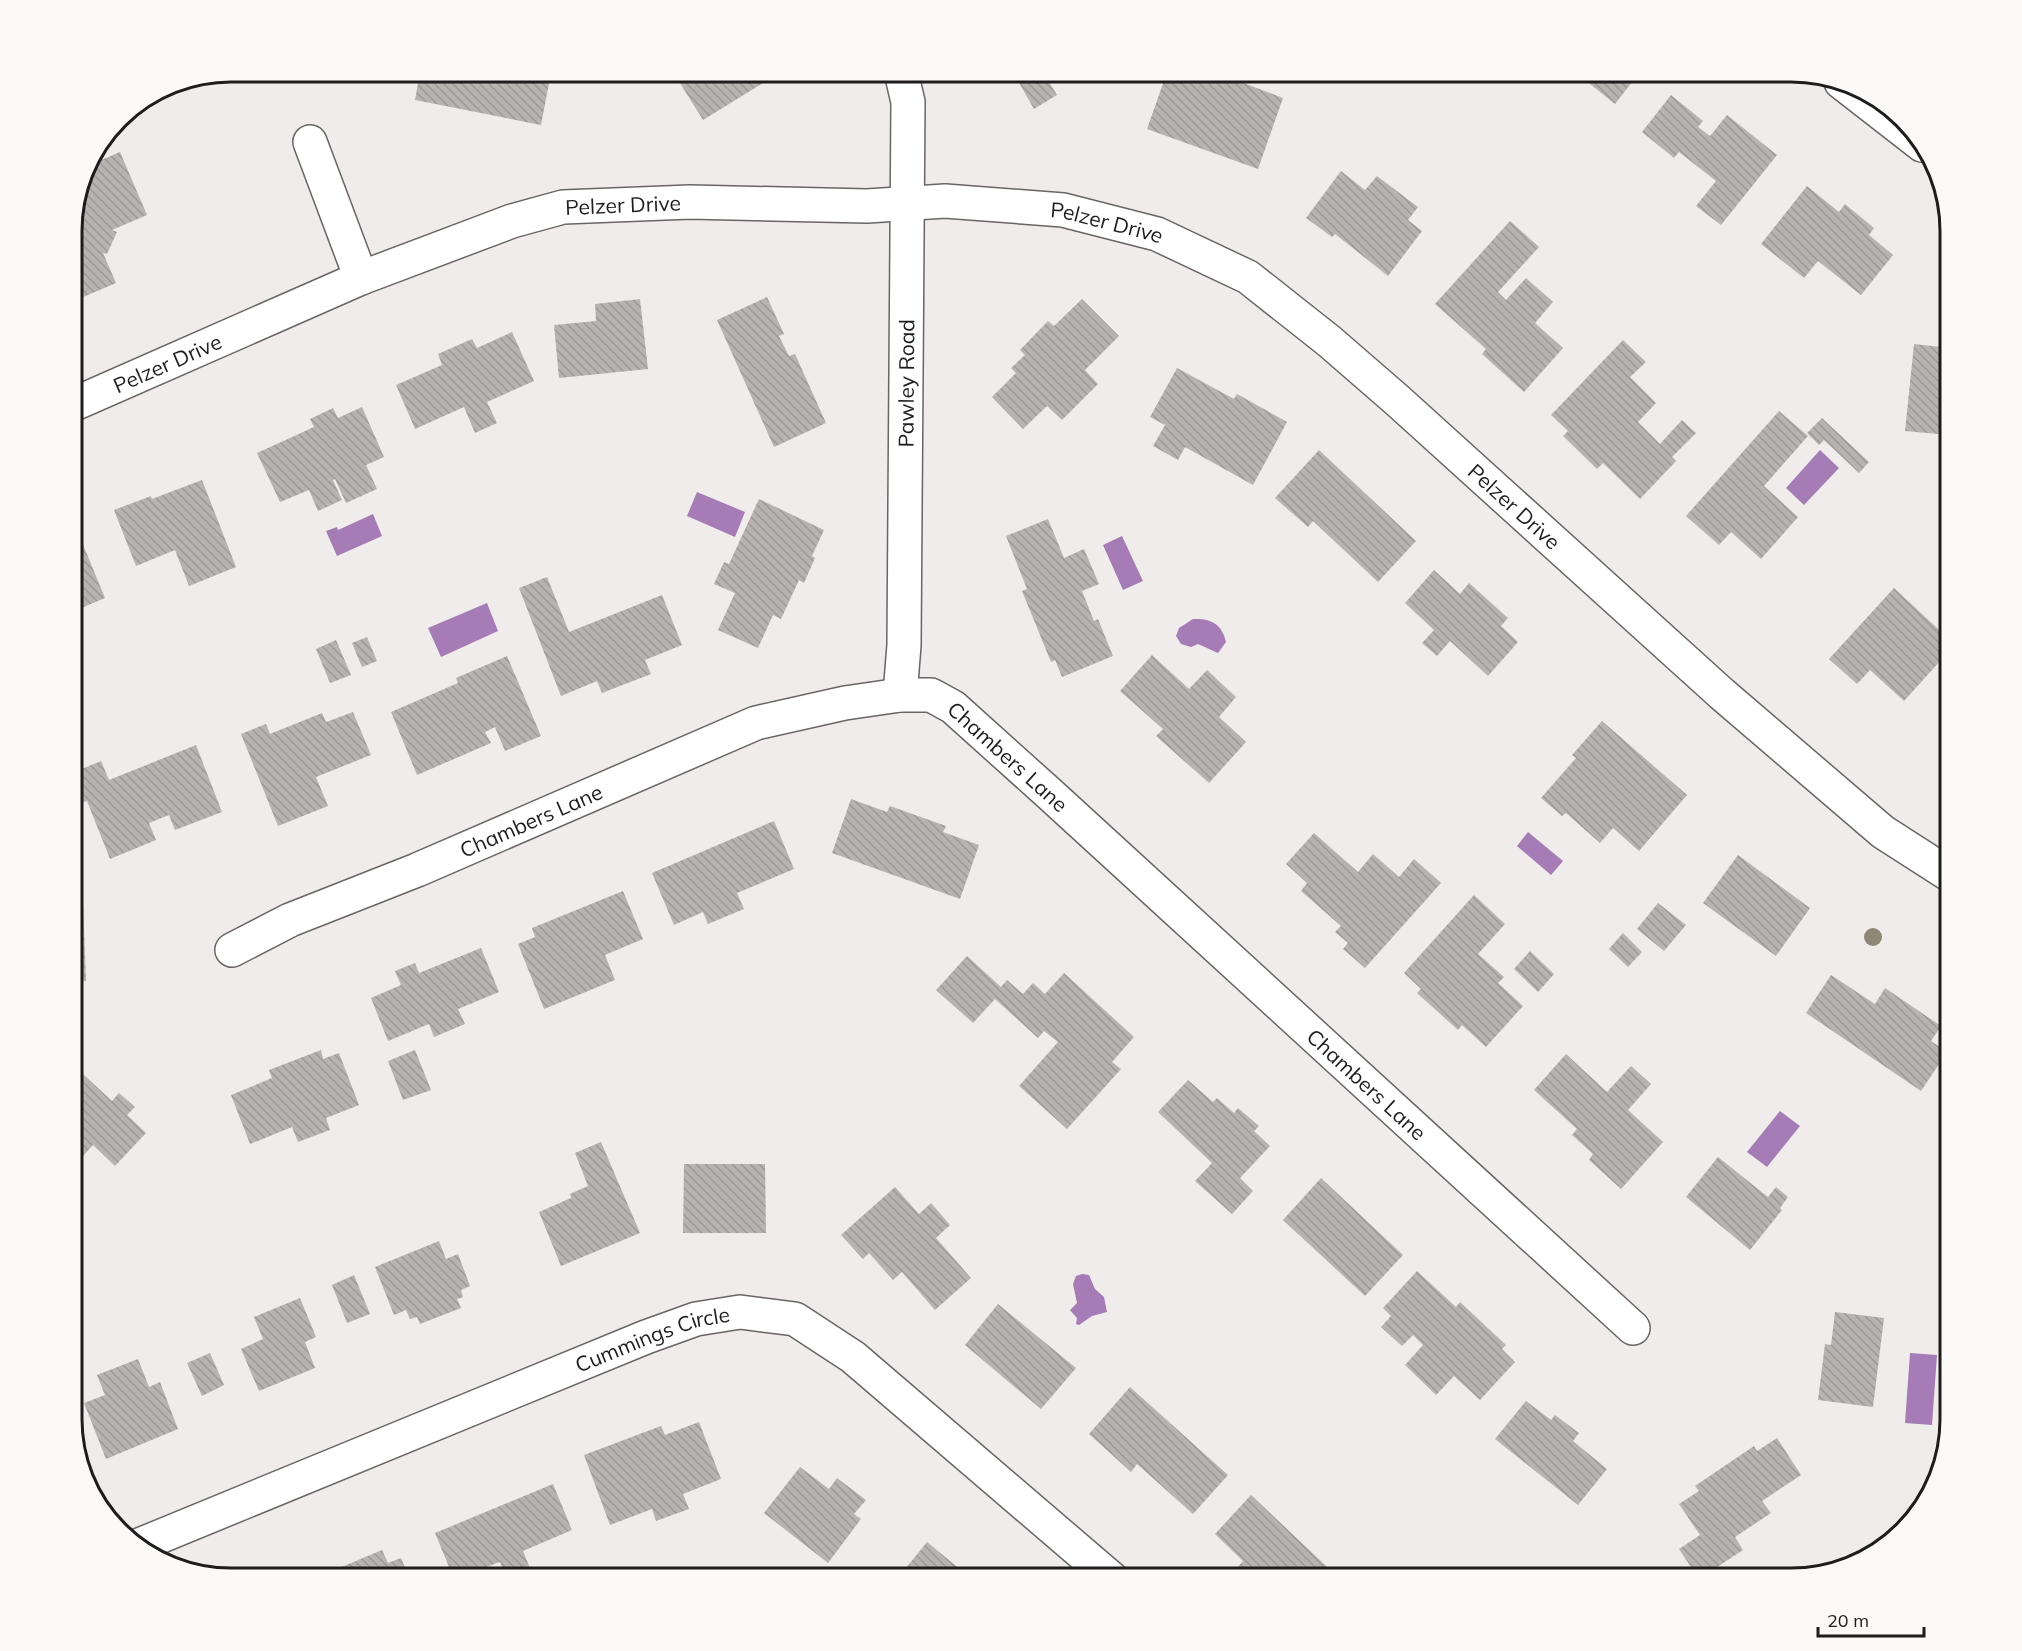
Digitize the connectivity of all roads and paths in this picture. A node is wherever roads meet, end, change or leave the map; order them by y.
1 (903, 82) edge
2 (310, 142) dead end
3 (906, 203) junction
4 (361, 278) junction
5 (83, 400) edge
6 (900, 695) junction
7 (1940, 869) edge
8 (232, 950) dead end
9 (1633, 1328) dead end
10 (146, 1542) edge
11 (1099, 1568) edge

1 - 3 street, Pawley Road
2 - 4 street
3 - 4 street, Pelzer Drive
3 - 6 street, Pawley Road
3 - 7 street, Pelzer Drive
4 - 5 street, Pelzer Drive
6 - 8 street, Chambers Lane
6 - 9 street, Chambers Lane
10 - 11 street, Cummings Circle

